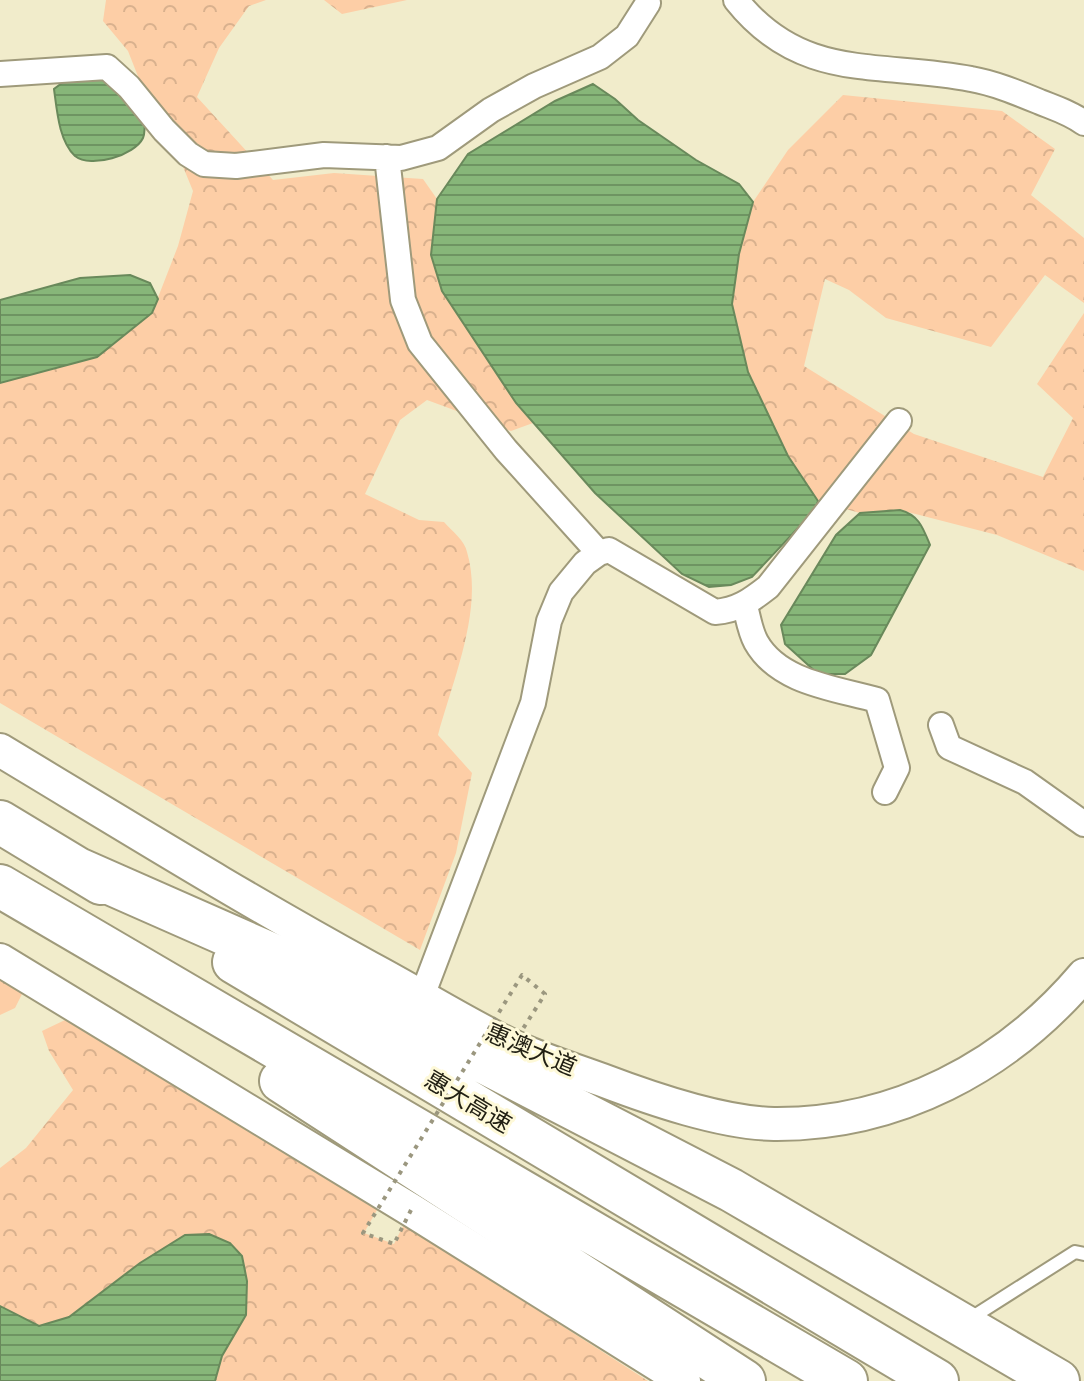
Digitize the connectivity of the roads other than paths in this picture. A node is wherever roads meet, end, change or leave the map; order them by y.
1 (736, 0) edge
2 (648, 3) dead end
3 (0, 74) edge
4 (1084, 123) edge
5 (387, 157) junction
6 (899, 421) dead end
7 (599, 553) junction
8 (745, 606) junction
9 (941, 725) dead end
10 (0, 750) edge
11 (885, 792) dead end
12 (0, 822) edge
13 (1084, 824) edge
14 (78, 869) junction
15 (0, 886) edge
16 (0, 960) edge
17 (143, 970) junction
18 (1084, 975) edge
19 (422, 996) junction
20 (1084, 1254) edge
21 (962, 1324) junction
22 (684, 1381) edge
23 (744, 1381) edge
24 (846, 1381) edge
25 (937, 1381) edge
26 (1058, 1381) edge

1 - 4 street
2 - 5 street
3 - 5 street
5 - 7 street
6 - 8 street
7 - 8 street
7 - 19 street
8 - 11 street
9 - 13 street
10 - 19 street, 惠澳大道
12 - 14 highway, 惠大高速
14 - 21 highway
14 - 25 highway, 惠大高速
15 - 17 highway, 惠大高速
16 - 22 street
17 - 23 highway
17 - 24 highway, 惠大高速
18 - 19 street, 惠澳大道
20 - 21 lane
21 - 26 highway

